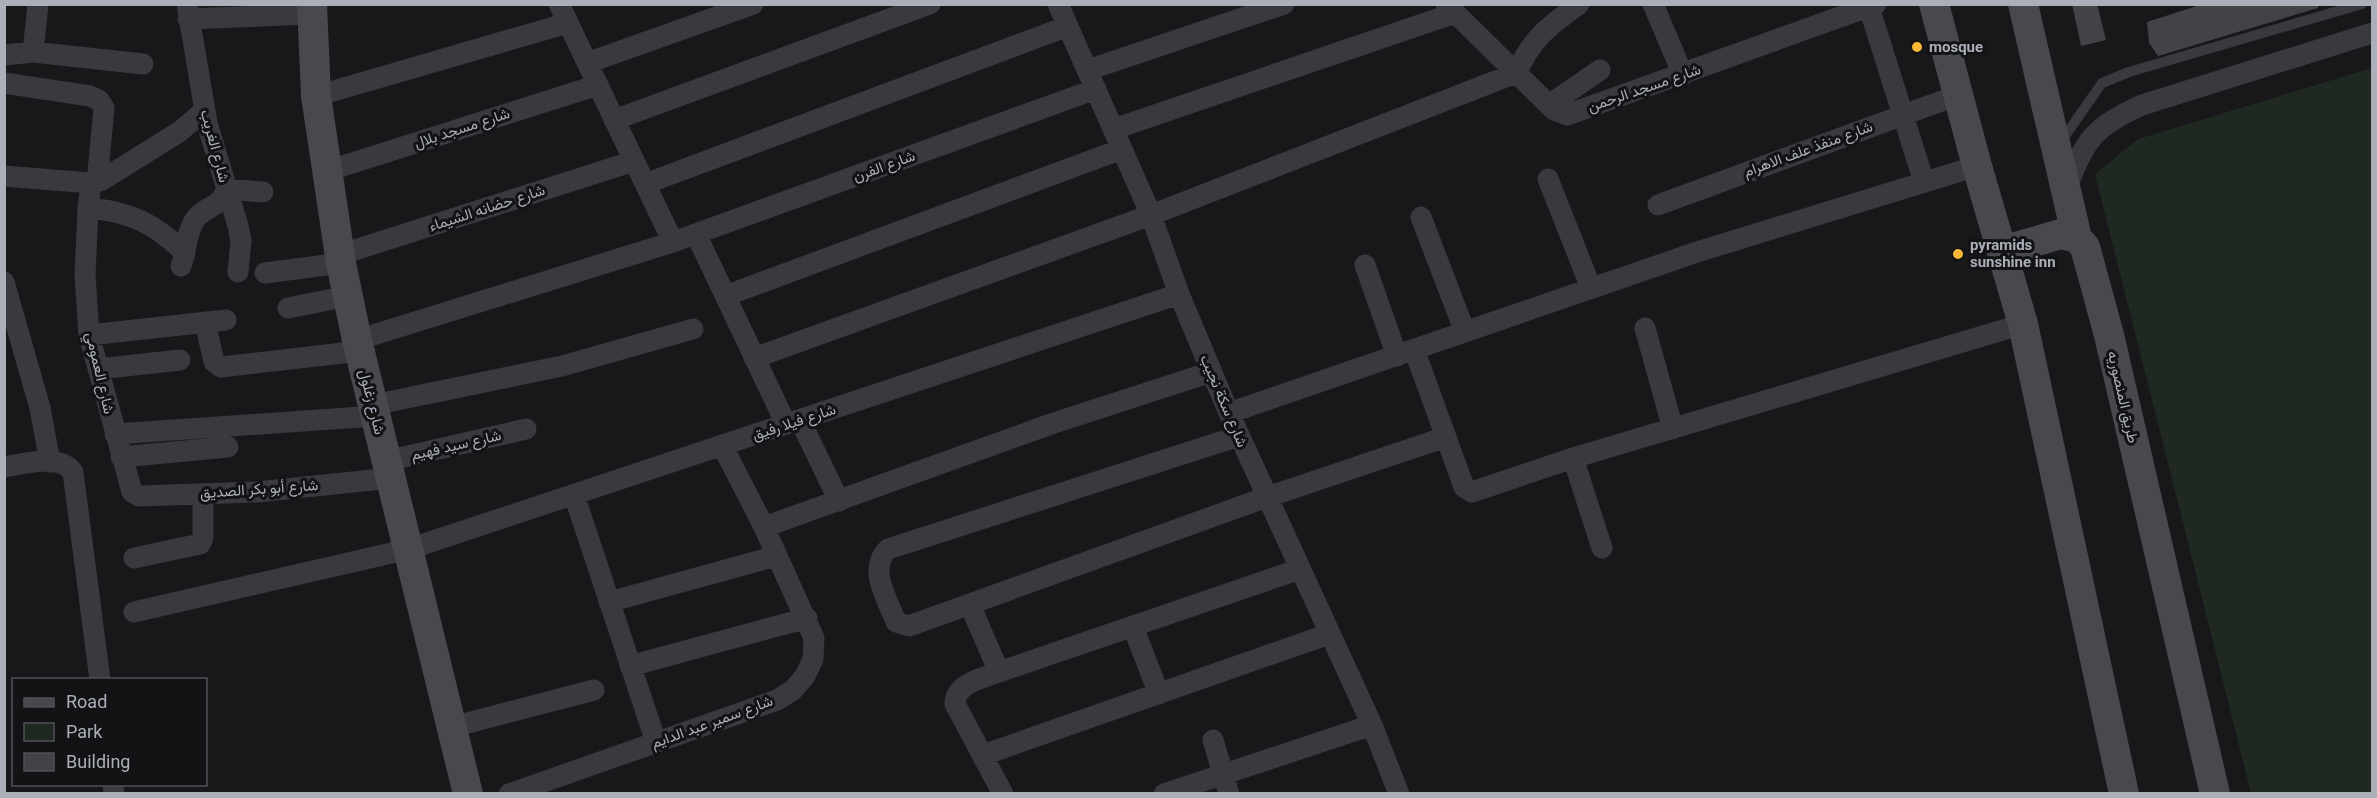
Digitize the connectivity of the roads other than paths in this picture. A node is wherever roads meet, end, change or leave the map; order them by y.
1 (38, 4) edge
2 (753, 4) edge
3 (930, 4) edge
4 (1284, 4) edge
5 (1579, 4) edge
6 (1653, 4) edge
7 (1934, 4) edge
8 (2023, 4) edge
9 (2362, 4) edge
10 (1872, 6) edge
11 (314, 7) edge
12 (1450, 9) edge
13 (1064, 11) edge
14 (188, 12) edge
15 (563, 14) edge
16 (2373, 33) edge
17 (33, 52) junction
18 (4, 55) edge
19 (587, 63) junction
20 (143, 64) dead end
21 (1600, 70) dead end
22 (1516, 73) junction
23 (1683, 75) junction
24 (1092, 79) junction
25 (4, 83) edge
26 (598, 85) junction
27 (1958, 94) junction
28 (316, 96) junction
29 (1549, 105) junction
30 (204, 111) junction
31 (1904, 114) junction
32 (614, 120) junction
33 (1114, 129) junction
34 (2056, 148) junction
35 (1122, 149) junction
36 (634, 161) junction
37 (1977, 166) junction
38 (327, 171) junction
39 (4, 176) edge
40 (1548, 179) dead end
41 (1924, 182) junction
42 (94, 183) junction
43 (645, 184) junction
44 (227, 189) junction
45 (2066, 189) junction
46 (262, 192) dead end
47 (1658, 205) dead end
48 (88, 208) junction
49 (1151, 215) junction
50 (1421, 217) dead end
51 (696, 234) junction
52 (2077, 237) junction
53 (673, 242) junction
54 (340, 259) junction
55 (2004, 260) junction
56 (1365, 265) dead end
57 (238, 272) dead end
58 (265, 273) dead end
59 (4, 282) edge
60 (1591, 288) junction
61 (1179, 294) junction
62 (348, 296) junction
63 (725, 296) junction
64 (288, 308) dead end
65 (2023, 324) junction
66 (1645, 328) dead end
67 (693, 329) dead end
68 (1466, 332) junction
69 (89, 335) junction
70 (358, 346) junction
71 (1406, 353) junction
72 (754, 358) junction
73 (180, 360) dead end
74 (98, 369) junction
75 (1212, 372) junction
76 (374, 410) junction
77 (1229, 413) junction
78 (793, 422) junction
79 (526, 429) dead end
80 (1673, 429) junction
81 (115, 434) junction
82 (1239, 436) junction
83 (1446, 437) junction
84 (722, 446) junction
85 (228, 447) dead end
86 (121, 457) junction
87 (1573, 458) junction
88 (50, 462) junction
89 (4, 466) edge
90 (388, 470) junction
91 (129, 489) joint
92 (203, 494) junction
93 (574, 495) junction
94 (1267, 497) junction
95 (839, 501) junction
96 (764, 527) junction
97 (1602, 548) dead end
98 (409, 549) junction
99 (776, 556) junction
100 (134, 558) dead end
101 (1300, 569) junction
102 (609, 602) junction
103 (970, 605) junction
104 (134, 612) dead end
105 (807, 618) junction
106 (1133, 627) junction
107 (1329, 634) junction
108 (630, 666) junction
109 (999, 672) junction
110 (100, 678) edge
111 (594, 690) dead end
112 (1159, 694) junction
113 (1372, 725) junction
114 (452, 727) junction
115 (1213, 740) dead end
116 (656, 742) junction
117 (982, 755) junction
118 (1226, 784) edge
119 (468, 794) edge
120 (509, 794) edge
121 (1003, 794) edge
122 (1164, 794) edge
123 (1399, 794) edge
124 (2124, 794) edge
125 (2215, 794) edge

1 - 17 street
2 - 19 street
3 - 32 street
4 - 24 street, شارع الفرن
5 - 22 street
6 - 23 street
7 - 27 main road
8 - 34 main road, طريق المنصوريه
9 - 34 lane
10 - 23 street, شارع مسجد الرحمن
10 - 31 street
11 - 14 street
11 - 28 main road, شارع زغلول
12 - 22 street, شارع مسجد الرحمن
12 - 33 street
13 - 24 street, شارع سكة نجيب
13 - 43 street
14 - 30 street, شارع الغريب
15 - 19 street
15 - 28 street
16 - 45 street
17 - 18 street
17 - 20 street
19 - 26 street
21 - 29 street
22 - 29 street, شارع مسجد الرحمن
22 - 49 street
23 - 29 street, شارع مسجد الرحمن
24 - 33 street, شارع سكة نجيب
24 - 51 street, شارع الفرن
25 - 42 street, شارع العمومي
26 - 32 street
26 - 38 street, شارع مسجد بلال
27 - 31 street, شارع منفذ علف الاهرام
27 - 37 main road
28 - 38 main road, شارع زغلول
30 - 42 street
30 - 44 street, شارع الغريب
31 - 41 street
31 - 47 street, شارع منفذ علف الاهرام
32 - 36 street
33 - 35 street, شارع سكة نجيب
34 - 45 main road, طريق المنصوريه
35 - 49 street, شارع سكة نجيب
35 - 63 street
36 - 43 street
36 - 54 street, شارع حضانه الشيماء
37 - 41 street
37 - 55 main road
38 - 54 main road, شارع زغلول
39 - 42 street
40 - 60 street
41 - 60 street
42 - 48 street, شارع العمومي
43 - 53 street
44 - 46 street
44 - 48 street
44 - 57 street, شارع الغريب
45 - 52 main road, طريق المنصوريه
48 - 69 street, شارع العمومي
49 - 61 street, شارع سكة نجيب
49 - 72 street
50 - 68 street
51 - 53 street, شارع الفرن
51 - 63 street
52 - 55 main road
52 - 125 main road, طريق المنصوريه
53 - 70 street, شارع الفرن
54 - 58 street, شارع حضانه الشيماء
54 - 62 main road, شارع زغلول
55 - 65 main road
56 - 71 street
59 - 88 street
60 - 68 street
61 - 75 street, شارع سكة نجيب
61 - 78 street, شارع فيلا رفيق
62 - 64 street
62 - 70 main road, شارع زغلول
63 - 72 street
65 - 80 street
65 - 124 main road
66 - 80 street
67 - 76 street
68 - 71 street
69 - 70 street, شارع الفرن
69 - 74 street, شارع العمومي
70 - 76 main road, شارع زغلول
71 - 77 street
71 - 83 street
72 - 78 street
73 - 74 street
74 - 81 street, شارع العمومي
75 - 77 street, شارع سكة نجيب
75 - 95 street
76 - 81 street
76 - 90 main road, شارع زغلول
77 - 82 street, شارع سكة نجيب
78 - 84 street, شارع فيلا رفيق
78 - 95 street
79 - 90 street, شارع سيد فهيم
80 - 87 street
81 - 86 street, شارع العمومي
82 - 94 street, شارع سكة نجيب
82 - 103 street
83 - 87 street
83 - 94 street
84 - 93 street, شارع فيلا رفيق
84 - 96 street, شارع سمير عبد الدايم
85 - 86 street
86 - 91 street, شارع العمومي
87 - 97 street
88 - 89 street
88 - 110 street
90 - 92 street, شارع أبو بكر الصديق
90 - 98 main road, شارع زغلول
91 - 92 street, شارع أبو بكر الصديق
92 - 100 street
93 - 98 street, شارع فيلا رفيق
93 - 102 street
94 - 101 street, شارع سكة نجيب
94 - 103 street
95 - 96 street
96 - 99 street, شارع سمير عبد الدايم
98 - 104 street, شارع فيلا رفيق
98 - 114 main road, شارع زغلول
99 - 102 street
99 - 105 street, شارع سمير عبد الدايم
101 - 106 street
101 - 107 street, شارع سكة نجيب
102 - 108 street
103 - 109 street
105 - 108 street
105 - 116 street, شارع سمير عبد الدايم
106 - 109 street
106 - 112 street
107 - 112 street
107 - 113 street, شارع سكة نجيب
108 - 116 street
109 - 117 street
111 - 114 street
112 - 117 street
113 - 118 street
113 - 123 street, شارع سكة نجيب
114 - 119 main road, شارع زغلول
115 - 118 street
116 - 120 street, شارع سمير عبد الدايم
117 - 121 street
118 - 122 street

